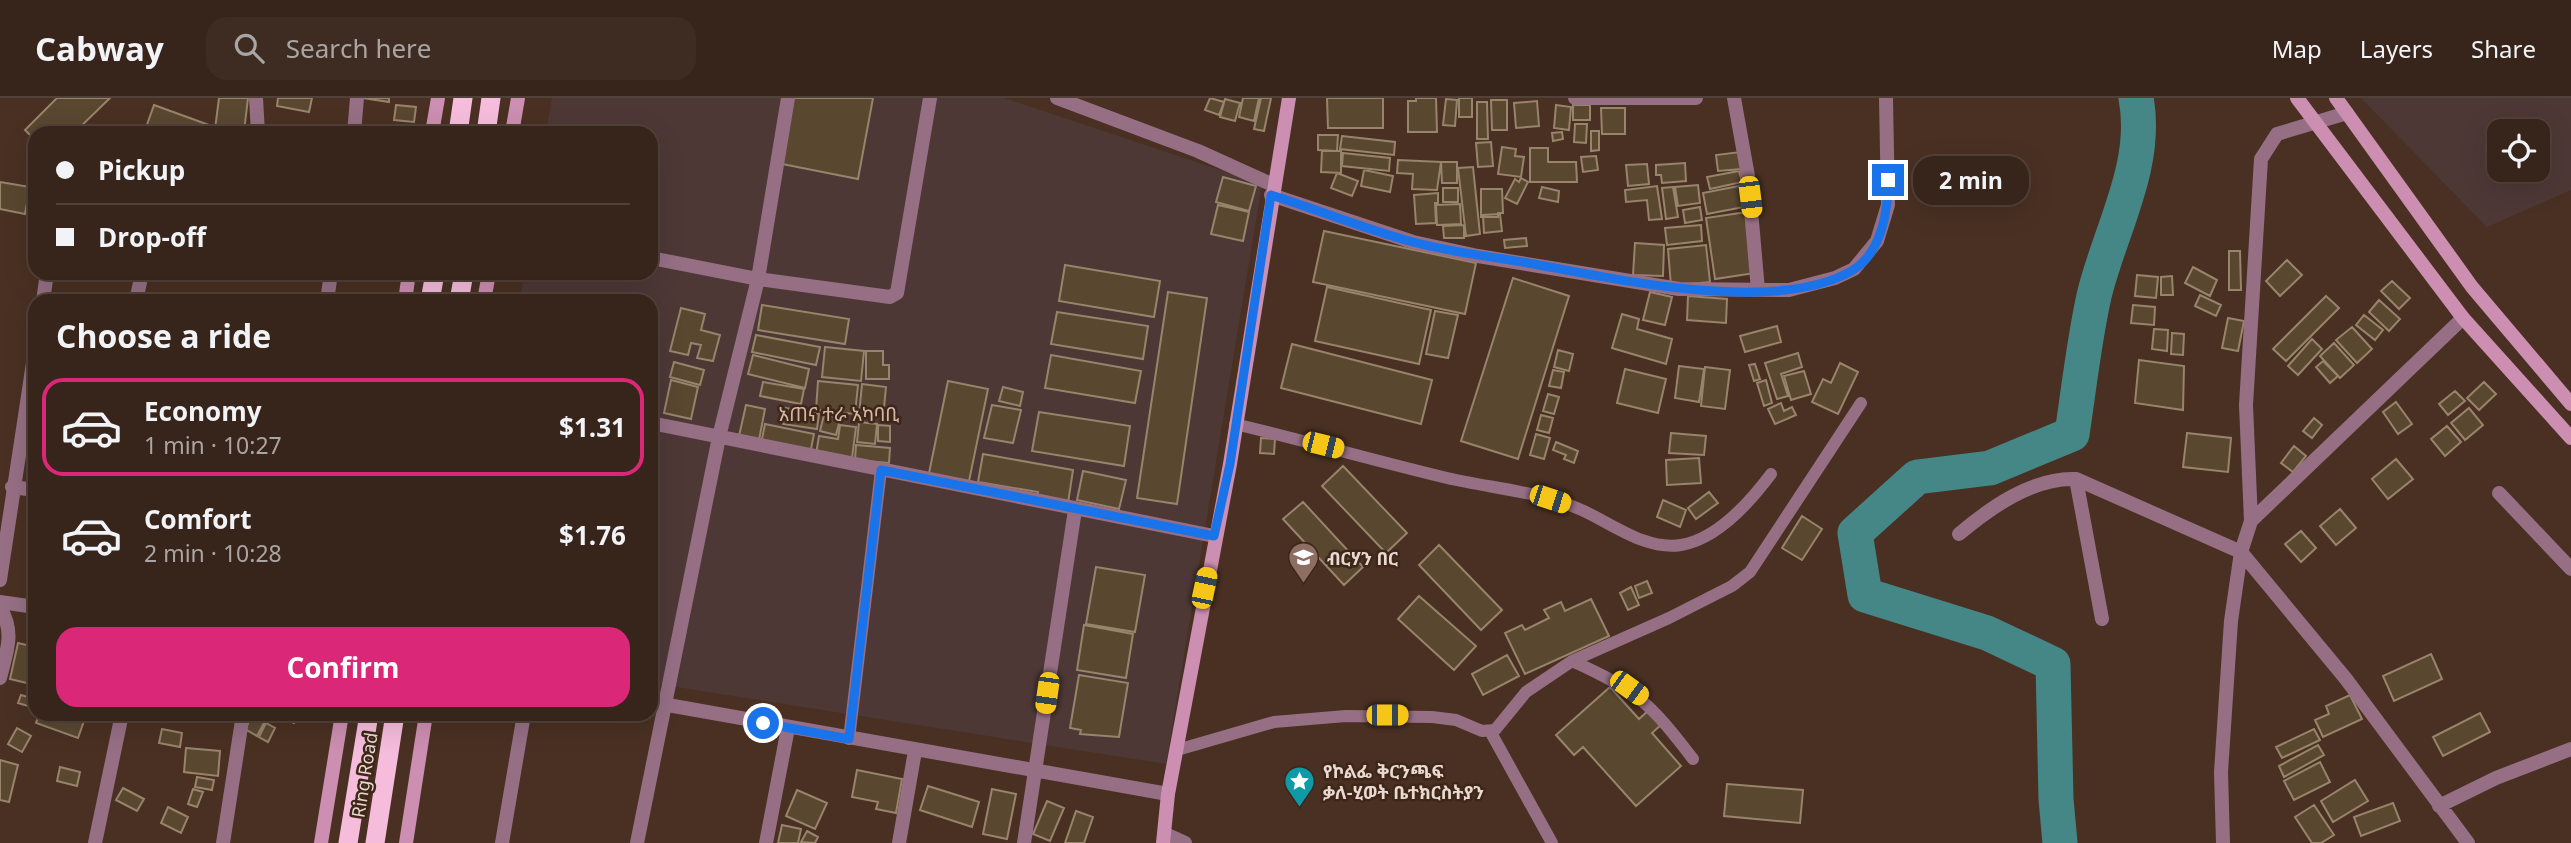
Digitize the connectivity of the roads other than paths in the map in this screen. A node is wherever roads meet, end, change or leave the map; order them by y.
1 (256, 98) edge
2 (357, 98) edge
3 (438, 98) edge
4 (464, 98) edge
5 (491, 98) edge
6 (517, 98) edge
7 (788, 98) edge
8 (930, 98) edge
9 (1057, 98) edge
10 (1289, 98) edge
11 (1574, 98) edge
12 (1696, 98) edge
13 (1734, 98) edge
14 (2297, 98) edge
15 (2336, 98) edge
16 (1889, 100) edge
17 (2347, 113) junction
18 (2317, 124) junction
19 (258, 126) edge
20 (355, 126) edge
21 (433, 126) edge
22 (459, 126) edge
23 (487, 126) edge
24 (513, 126) edge
25 (1272, 190) junction
26 (658, 259) edge
27 (758, 279) junction
28 (1758, 290) junction
29 (2463, 318) junction
30 (1861, 403) dead end
31 (2571, 404) edge
32 (28, 416) edge
33 (658, 424) edge
34 (1235, 424) junction
35 (719, 437) junction
36 (2571, 439) edge
37 (881, 470) junction
38 (1772, 474) dead end
39 (2076, 478) junction
40 (12, 487) junction
41 (28, 489) edge
42 (2499, 493) dead end
43 (1075, 510) junction
44 (2251, 520) junction
45 (1959, 534) dead end
46 (1214, 536) junction
47 (2241, 552) junction
48 (2571, 569) edge
49 (0, 580) edge
50 (0, 605) edge
51 (28, 607) edge
52 (2102, 619) dead end
53 (1572, 661) junction
54 (0, 678) edge
55 (658, 703) edge
56 (121, 721) edge
57 (242, 721) edge
58 (341, 721) edge
59 (368, 721) edge
60 (395, 721) edge
61 (425, 721) edge
62 (523, 721) edge
63 (655, 721) edge
64 (788, 728) junction
65 (1490, 731) junction
66 (849, 739) junction
67 (2571, 749) edge
68 (1177, 750) junction
69 (915, 751) junction
70 (1693, 759) dead end
71 (1035, 772) junction
72 (1168, 794) junction
73 (2439, 806) junction
74 (1164, 839) edge
75 (95, 843) edge
76 (223, 843) edge
77 (321, 843) edge
78 (348, 843) edge
79 (374, 843) edge
80 (405, 843) edge
81 (502, 843) edge
82 (637, 843) edge
83 (766, 843) edge
84 (899, 843) edge
85 (1024, 843) edge
86 (1185, 843) edge
87 (1552, 843) edge
88 (2223, 843) edge
89 (2468, 843) edge

1 - 19 street
2 - 20 street
3 - 21 main road
4 - 22 highway
5 - 23 highway
6 - 24 main road
7 - 27 street
8 - 27 street
9 - 25 street
10 - 25 main road
11 - 12 street
13 - 28 street
14 - 18 main road
15 - 17 main road
16 - 28 street
17 - 18 street
17 - 31 main road
18 - 29 main road
18 - 44 street
25 - 28 street
25 - 34 main road
26 - 27 street
27 - 35 street
29 - 36 main road
29 - 44 street
30 - 53 lane
32 - 40 street
33 - 35 street
34 - 38 lane
34 - 46 main road
35 - 37 street
35 - 55 street
37 - 43 street
37 - 66 lane
39 - 45 street
39 - 47 street
39 - 52 street
40 - 41 street
40 - 49 street
42 - 48 street
43 - 46 street
43 - 71 street
44 - 47 street
46 - 68 main road
47 - 73 street
47 - 88 street
50 - 51 street
50 - 54 street
53 - 65 lane
53 - 70 lane
55 - 64 street
56 - 75 street
57 - 76 street
58 - 77 main road
59 - 78 highway, Ring Road
60 - 79 highway, Ring Road
61 - 80 main road
62 - 81 street
63 - 82 street
64 - 66 street
64 - 83 street
65 - 68 lane
65 - 87 lane
66 - 69 street
67 - 73 street
68 - 72 main road
69 - 71 street
69 - 84 street
71 - 72 street
71 - 85 street
72 - 74 main road
73 - 89 street
74 - 86 street

